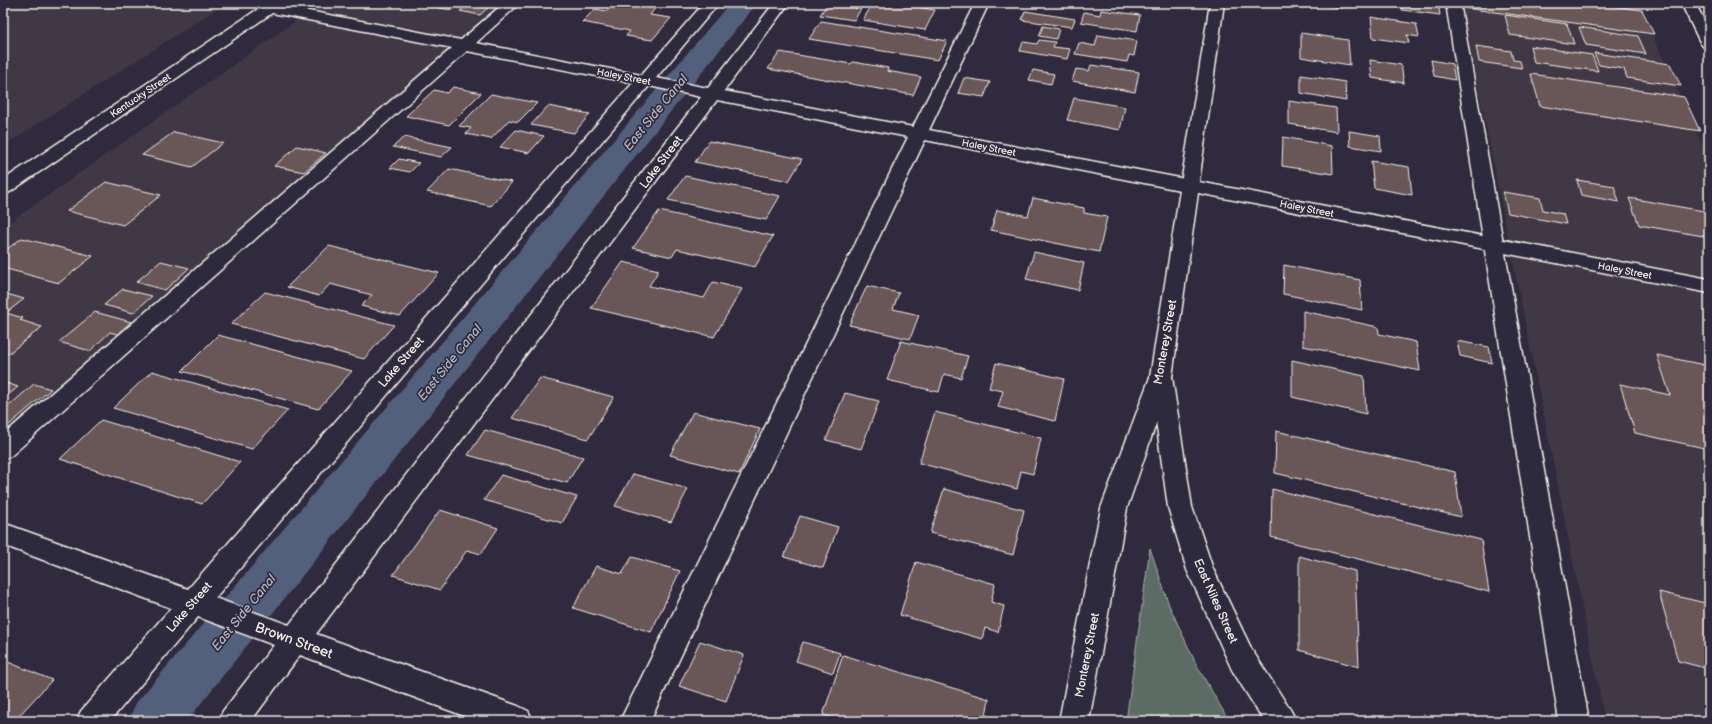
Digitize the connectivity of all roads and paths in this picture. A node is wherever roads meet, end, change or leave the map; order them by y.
1 (513, 3) edge
2 (712, 3) edge
3 (782, 3) edge
4 (982, 3) edge
5 (1217, 3) edge
6 (1453, 3) edge
7 (1688, 3) edge
8 (273, 6) edge
9 (1709, 44) edge
10 (464, 46) junction
11 (645, 80) junction
12 (713, 94) junction
13 (919, 134) junction
14 (1190, 186) junction
15 (3, 188) edge
16 (1494, 245) junction
17 (1709, 286) edge
18 (1161, 376) junction
19 (3, 449) edge
20 (3, 534) edge
21 (198, 605) junction
22 (288, 638) junction
23 (91, 721) edge
24 (233, 721) edge
25 (518, 721) edge
26 (635, 721) edge
27 (1074, 721) edge
28 (1280, 721) edge
29 (1574, 721) edge

1 - 10 street
2 - 11 street, Lake Street
3 - 12 street, Lake Street
4 - 13 street
5 - 14 street, Monterey Street
6 - 16 street
7 - 9 street
8 - 10 street, Haley Street
8 - 15 street, Kentucky Street
10 - 11 street, Haley Street
10 - 19 street
11 - 12 street, Haley Street
11 - 21 street, Lake Street
12 - 13 street, Haley Street
12 - 22 street, Lake Street
13 - 14 street, Haley Street
13 - 26 street
14 - 16 street, Haley Street
14 - 18 street, Monterey Street
16 - 17 street, Haley Street
16 - 29 street
18 - 27 street, Monterey Street
18 - 28 street, East Niles Street
20 - 21 street, Brown Street
21 - 22 street, Brown Street
21 - 23 street, Lake Street
22 - 24 street, Lake Street
22 - 25 street, Brown Street

